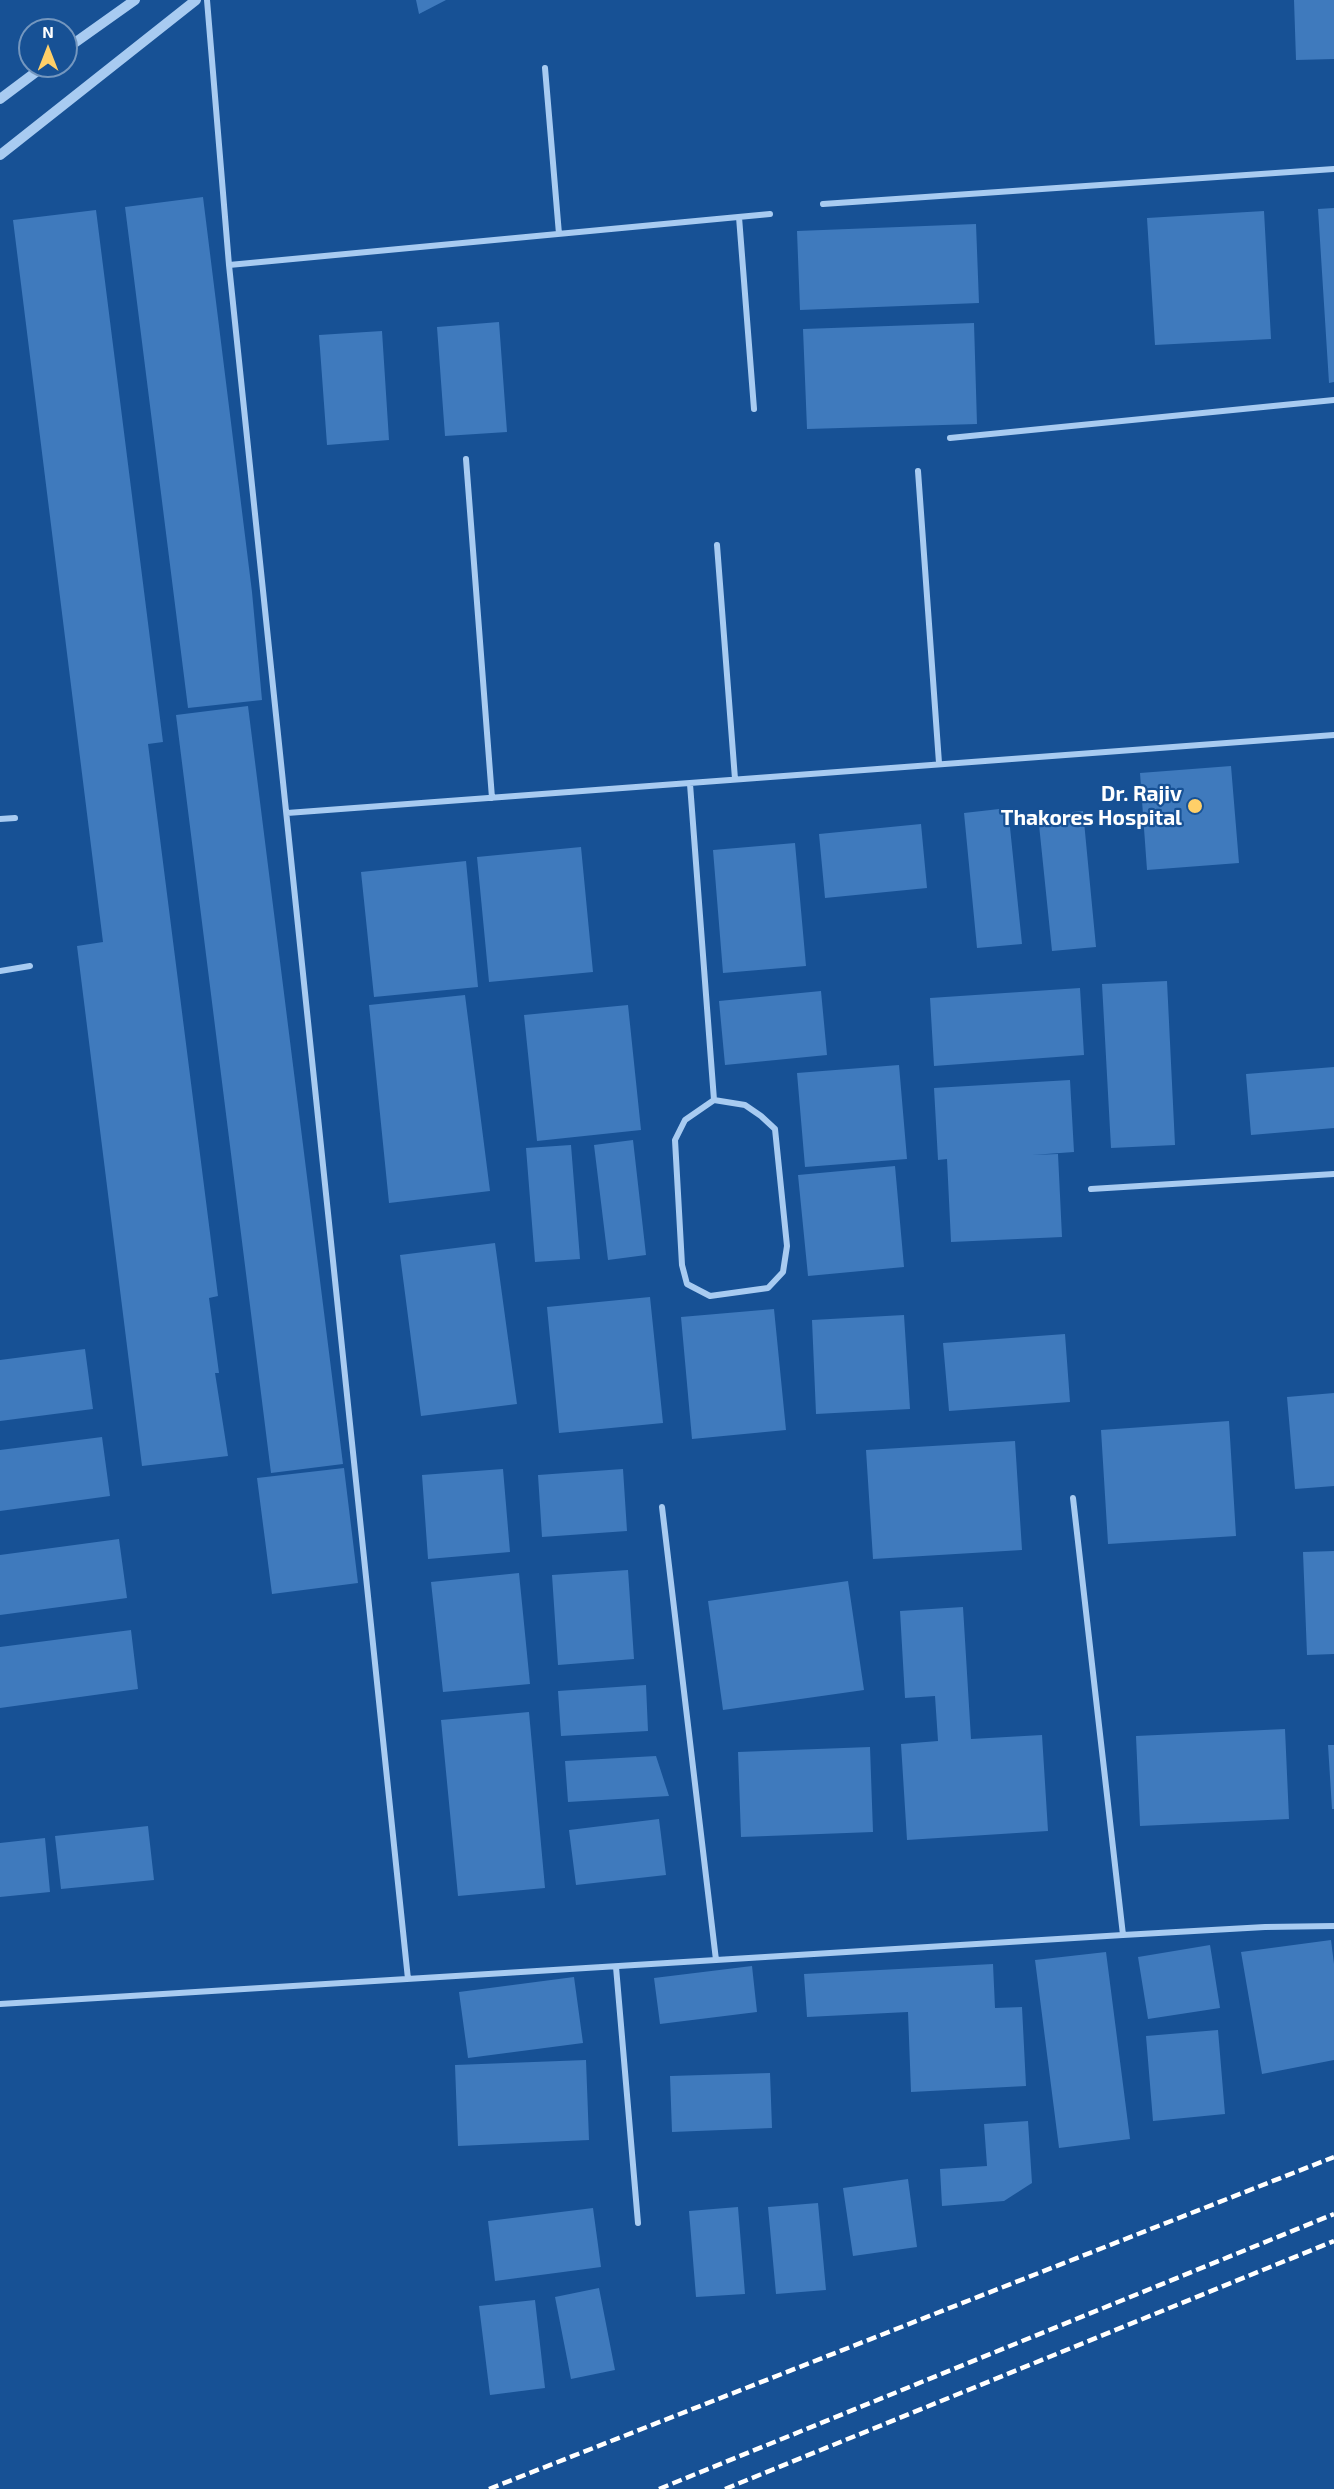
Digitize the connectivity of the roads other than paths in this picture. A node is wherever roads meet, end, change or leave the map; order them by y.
1 (135, 0) edge
2 (196, 0) edge
3 (207, 0) edge
4 (78, 40) edge
5 (545, 68) dead end
6 (28, 78) edge
7 (0, 99) edge
8 (0, 155) edge
9 (1334, 169) edge
10 (823, 204) dead end
11 (770, 214) dead end
12 (739, 217) junction
13 (559, 234) junction
14 (229, 265) junction
15 (1334, 400) edge
16 (754, 409) dead end
17 (950, 438) dead end
18 (466, 459) dead end
19 (918, 471) dead end
20 (717, 545) dead end
21 (1334, 735) edge
22 (939, 763) junction
23 (735, 779) junction
24 (690, 784) junction
25 (492, 798) junction
26 (287, 813) junction
27 (15, 818) dead end
28 (0, 819) edge
29 (30, 966) dead end
30 (0, 971) edge
31 (714, 1100) junction
32 (1334, 1174) edge
33 (1091, 1189) dead end
34 (1073, 1498) dead end
35 (662, 1507) dead end
36 (1334, 1926) edge
37 (1123, 1935) junction
38 (716, 1960) junction
39 (616, 1967) junction
40 (408, 1979) junction
41 (0, 2004) edge
42 (638, 2223) dead end

1 - 4 street
2 - 8 street
3 - 14 street
5 - 13 street
6 - 7 street
9 - 10 street
11 - 12 street
12 - 13 street
12 - 16 street
13 - 14 street
14 - 26 street
15 - 17 street
18 - 25 street
19 - 22 street
20 - 23 street
21 - 22 street
22 - 23 street
23 - 24 street
24 - 25 street
24 - 31 street
25 - 26 street
26 - 40 street
27 - 28 street
29 - 30 street
31 - 31 street
32 - 33 street
34 - 37 street
35 - 38 street
36 - 37 street
37 - 38 street
38 - 39 street
39 - 40 street
39 - 42 street
40 - 41 street

